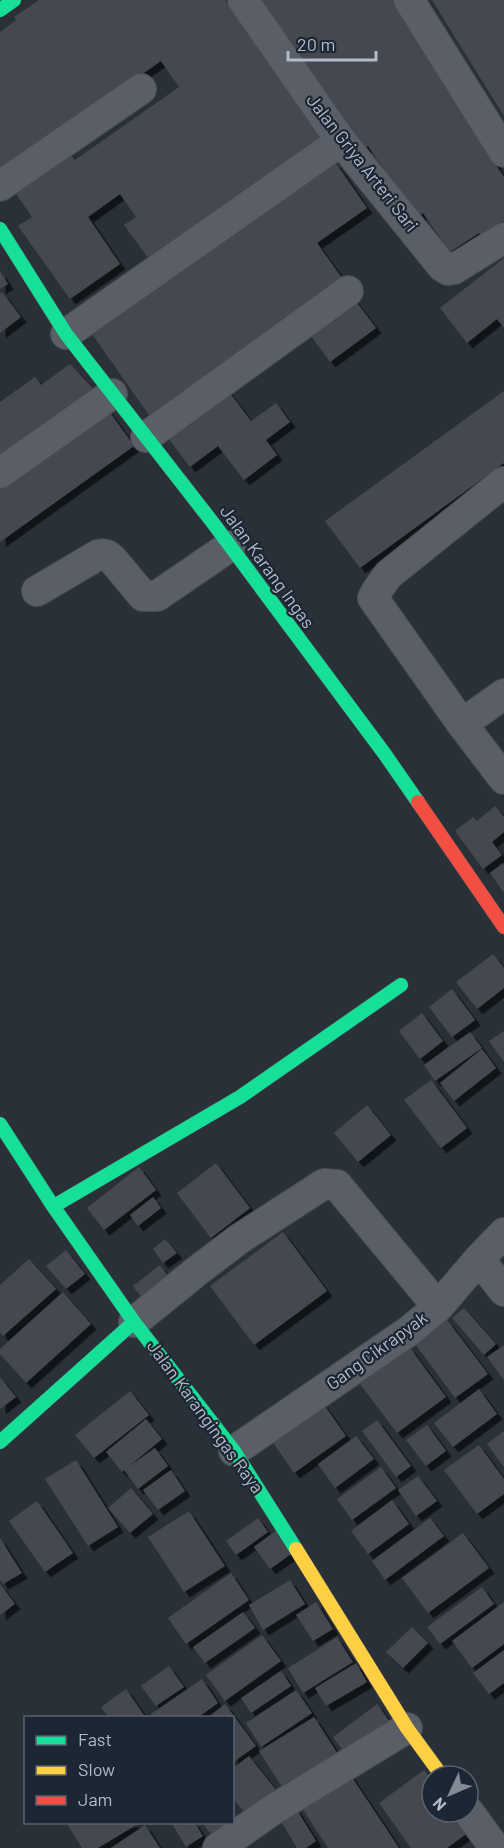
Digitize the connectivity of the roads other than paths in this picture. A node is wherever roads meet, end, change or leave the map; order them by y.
1 (14, 0) edge
2 (243, 0) edge
3 (409, 0) edge
4 (0, 10) edge
5 (141, 89) dead end
6 (334, 146) dead end
7 (504, 152) edge
8 (0, 186) edge
9 (0, 229) edge
10 (504, 238) edge
11 (348, 291) dead end
12 (66, 334) junction
13 (112, 394) junction
14 (146, 437) junction
15 (0, 473) edge
16 (504, 482) edge
17 (230, 546) junction
18 (37, 591) dead end
19 (504, 694) edge
20 (462, 724) junction
21 (504, 779) edge
22 (504, 927) edge
23 (401, 985) dead end
24 (0, 1124) edge
25 (54, 1206) junction
26 (504, 1233) edge
27 (479, 1259) junction
28 (504, 1291) edge
29 (438, 1307) junction
30 (134, 1322) junction
31 (0, 1442) edge
32 (234, 1450) junction
33 (407, 1728) junction
34 (433, 1764) edge
35 (477, 1824) edge
36 (218, 1848) edge
37 (495, 1848) edge

1 - 4 street
2 - 10 street, Jalan Griya Arteri Sari
3 - 7 street
5 - 8 street
6 - 12 street
9 - 12 street, Jalan Karang Ingas
11 - 14 street
12 - 13 street, Jalan Karang Ingas
13 - 14 street, Jalan Karang Ingas
13 - 15 street
14 - 17 street, Jalan Karang Ingas
16 - 20 street
17 - 18 street
17 - 22 street, Jalan Karang Ingas
19 - 20 street
20 - 21 street
23 - 25 street
24 - 25 street, Jalan Karangingas Raya
25 - 30 street, Jalan Karangingas Raya
26 - 27 street, Gang Cikrapyak
27 - 28 street
27 - 29 street, Gang Cikrapyak
29 - 30 street
29 - 32 street, Gang Cikrapyak
30 - 31 street
30 - 32 street, Jalan Karangingas Raya
32 - 33 street, Jalan Karangingas Raya
33 - 34 street, Jalan Karangingas Raya
33 - 36 street
35 - 37 street

